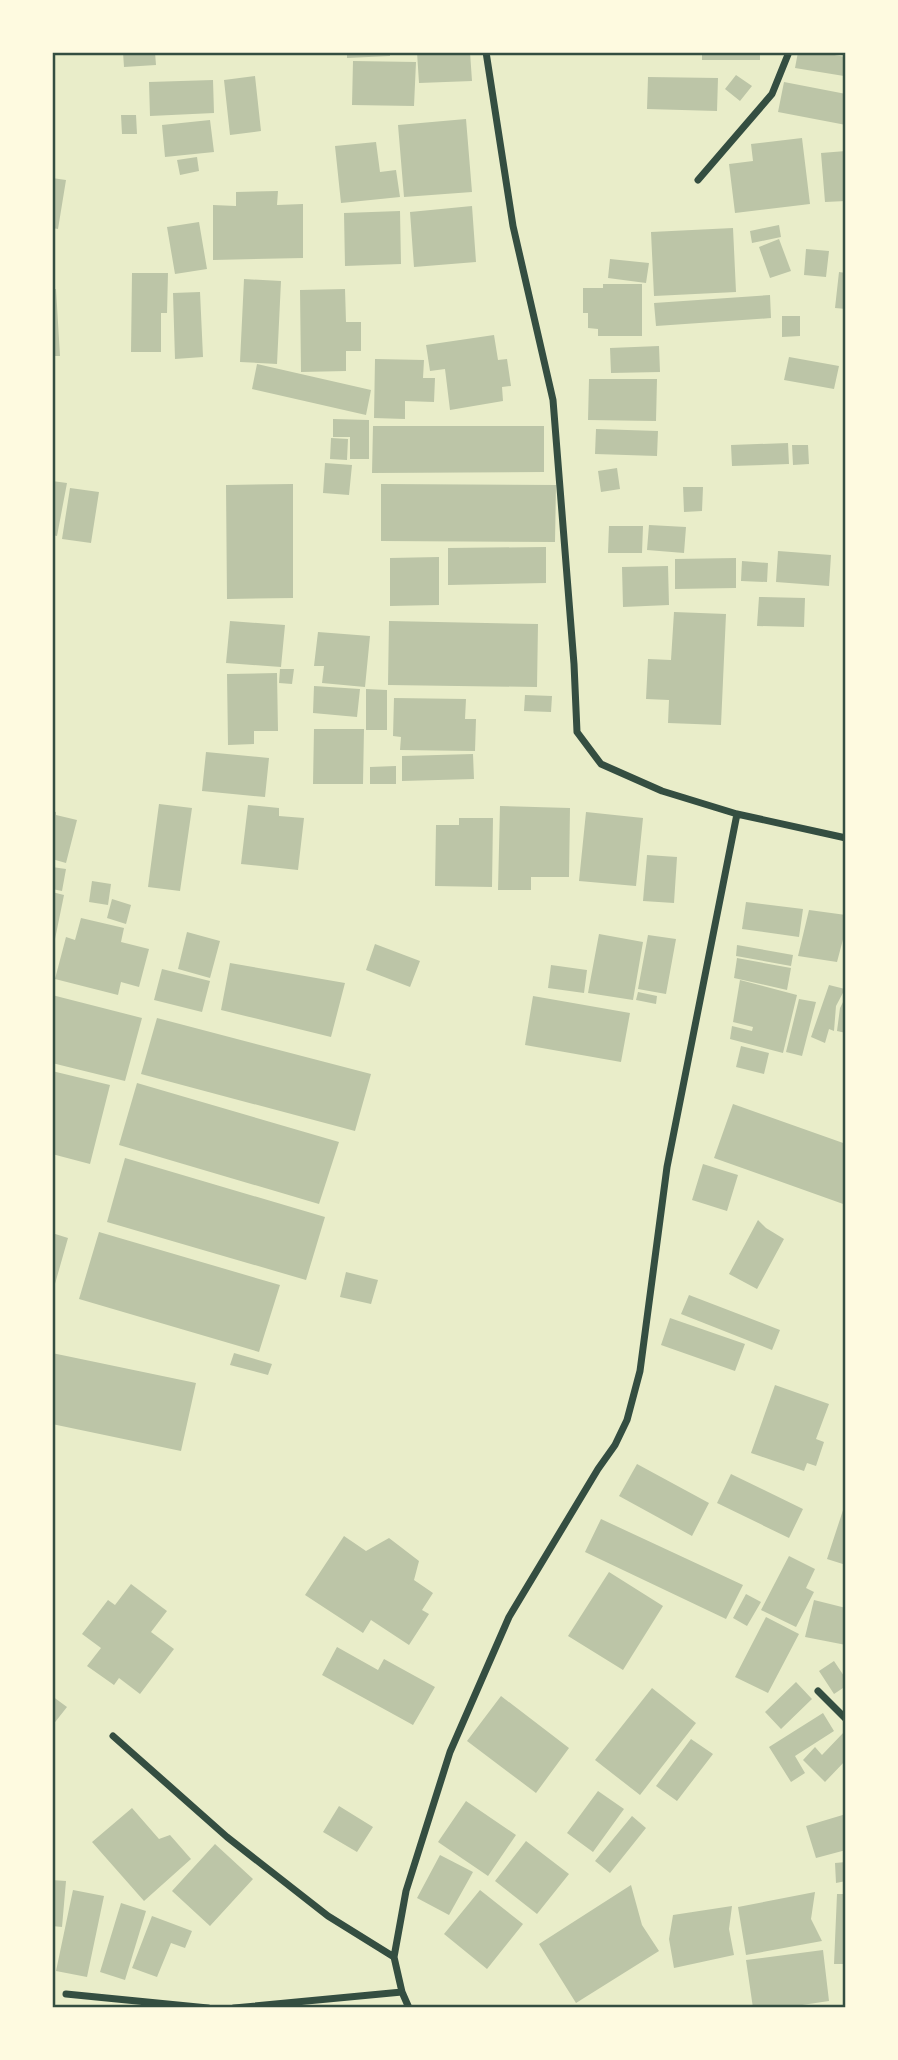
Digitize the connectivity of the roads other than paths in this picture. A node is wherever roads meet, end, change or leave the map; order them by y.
1 (486, 52) edge
2 (789, 52) edge
3 (698, 180) dead end
4 (737, 814) junction
5 (845, 838) edge
6 (818, 1691) dead end
7 (845, 1719) edge
8 (113, 1736) dead end
9 (394, 1957) junction
10 (402, 1992) junction
11 (66, 1994) dead end
12 (208, 2007) edge
13 (234, 2007) edge
14 (409, 2007) edge

1 - 4 street
2 - 3 street
4 - 5 street
4 - 9 street
6 - 7 street
8 - 9 street
9 - 10 street
10 - 13 street
10 - 14 street
11 - 12 street

